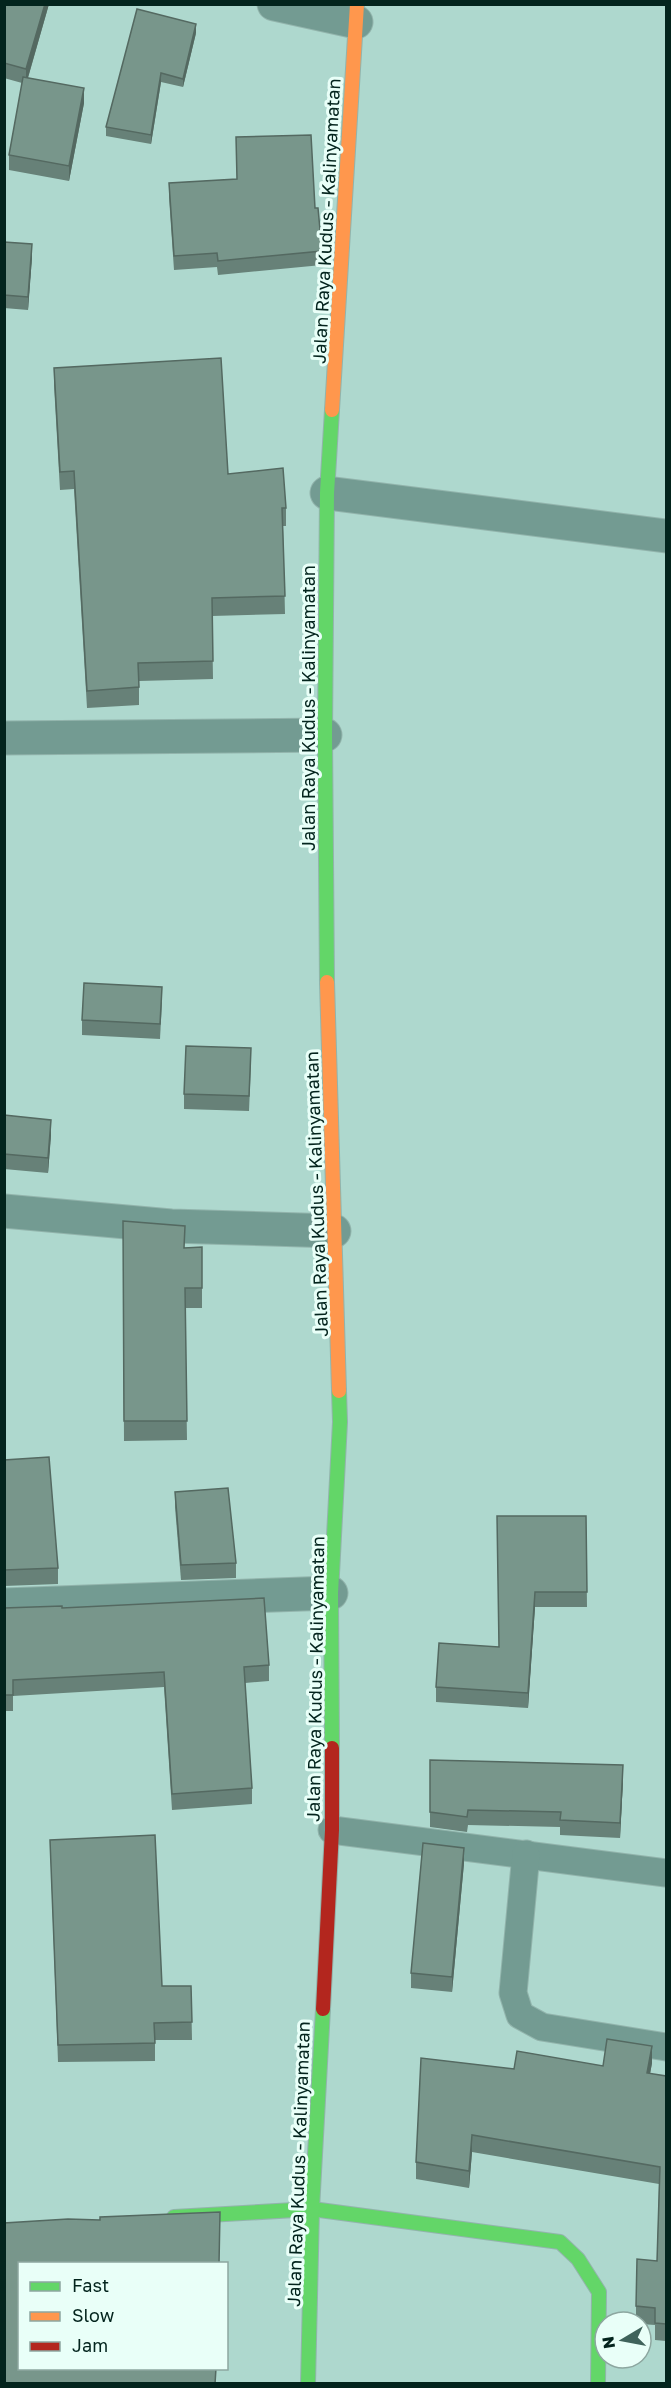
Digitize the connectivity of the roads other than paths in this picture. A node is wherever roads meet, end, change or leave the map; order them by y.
1 (274, 4) edge
2 (356, 13) edge
3 (327, 493) junction
4 (666, 536) edge
5 (325, 735) junction
6 (4, 738) edge
7 (4, 1211) edge
8 (334, 1231) junction
9 (331, 1593) junction
10 (4, 1605) edge
11 (332, 1830) junction
12 (526, 1854) junction
13 (666, 1873) edge
14 (666, 2047) edge
15 (312, 2209) junction
16 (163, 2217) edge
17 (308, 2384) edge
18 (598, 2384) edge

1 - 2 street
2 - 3 main road, Jalan Raya Kudus - Kalinyamatan
3 - 4 street
3 - 5 main road, Jalan Raya Kudus - Kalinyamatan
5 - 6 street
5 - 8 main road, Jalan Raya Kudus - Kalinyamatan
7 - 8 street
8 - 9 main road, Jalan Raya Kudus - Kalinyamatan
9 - 10 street
9 - 11 main road, Jalan Raya Kudus - Kalinyamatan
11 - 12 lane
11 - 15 main road, Jalan Raya Kudus - Kalinyamatan
12 - 13 lane
12 - 14 lane
15 - 16 main road
15 - 17 main road, Jalan Raya Kudus - Kalinyamatan
15 - 18 main road

